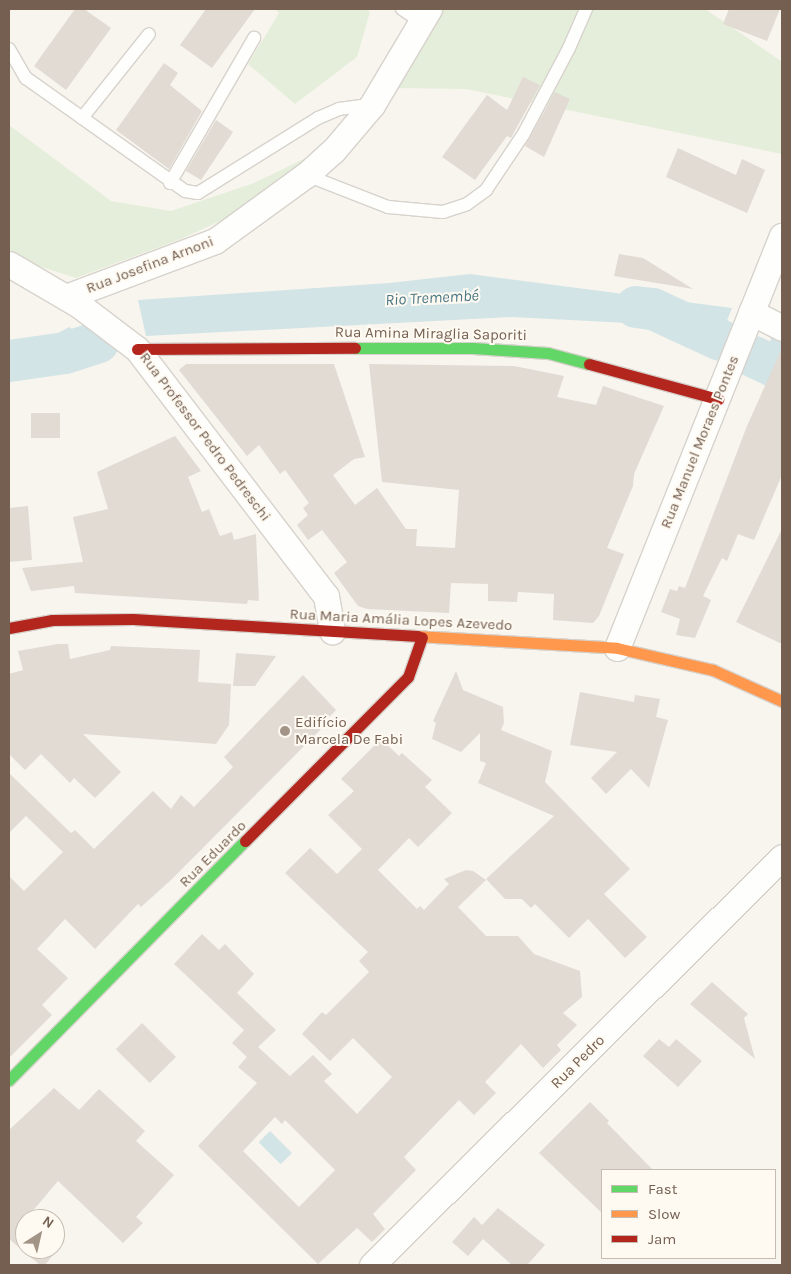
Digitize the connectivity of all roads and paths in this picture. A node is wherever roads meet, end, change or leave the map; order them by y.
1 (586, 9) edge
2 (417, 13) edge
3 (149, 34) dead end
4 (254, 38) dead end
5 (9, 50) edge
6 (372, 104) junction
7 (82, 118) junction
8 (306, 175) junction
9 (170, 183) junction
10 (782, 236) edge
11 (9, 264) edge
12 (66, 297) junction
13 (751, 312) junction
14 (782, 328) edge
15 (137, 349) junction
16 (718, 400) junction
17 (9, 628) edge
18 (332, 631) junction
19 (422, 637) junction
20 (617, 648) junction
21 (782, 701) edge
22 (782, 857) edge
23 (9, 1080) edge
24 (372, 1265) edge

1 - 8 lane
2 - 6 street, Rua Josefina Arnoni
3 - 7 lane
4 - 9 lane
5 - 7 lane
6 - 8 street, Rua Josefina Arnoni
6 - 9 lane
7 - 9 lane
8 - 12 street, Rua Josefina Arnoni
10 - 13 street, Rua Manuel Moraes Pontes
11 - 12 street, Rua Professor Pedro Pedreschi
12 - 15 street, Rua Professor Pedro Pedreschi
13 - 14 street
13 - 16 street, Rua Manuel Moraes Pontes
15 - 16 street, Rua Amina Miraglia Saporiti
15 - 18 street, Rua Professor Pedro Pedreschi
16 - 20 street, Rua Manuel Moraes Pontes
17 - 18 street, Rua Maria Amália Lopes Azevedo
18 - 19 street, Rua Maria Amália Lopes Azevedo
19 - 20 street, Rua Maria Amália Lopes Azevedo
19 - 23 street, Rua Eduardo
20 - 21 street, Rua Maria Amália Lopes Azevedo
22 - 24 street, Rua Pedro

